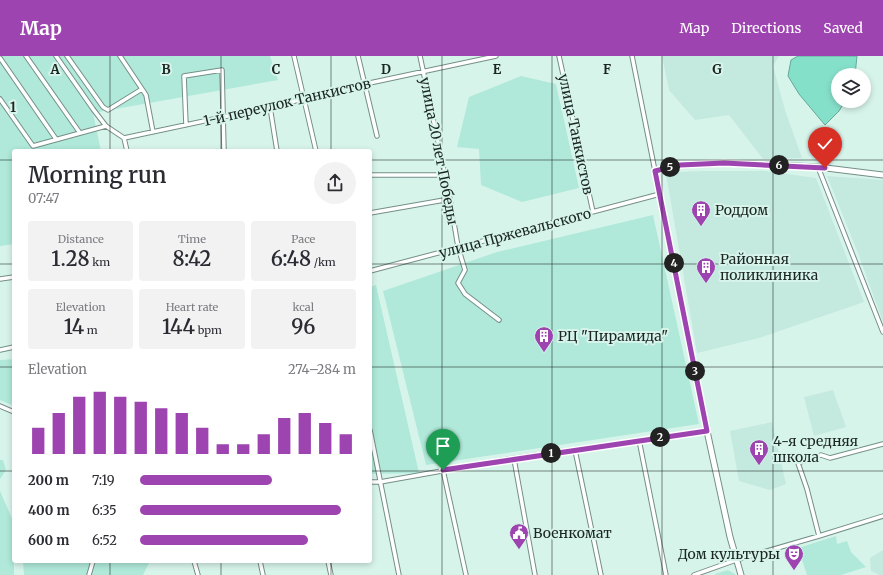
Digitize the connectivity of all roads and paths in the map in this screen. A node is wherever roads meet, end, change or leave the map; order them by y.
1 (26, 56) edge
2 (56, 56) edge
3 (67, 56) edge
4 (120, 56) edge
5 (294, 56) edge
6 (358, 56) edge
7 (420, 56) edge
8 (496, 56) edge
9 (559, 56) edge
10 (632, 56) edge
11 (486, 57) edge
12 (0, 58) edge
13 (423, 72) junction
14 (365, 84) junction
15 (142, 89) junction
16 (0, 99) edge
17 (304, 99) junction
18 (270, 107) junction
19 (222, 118) junction
20 (186, 125) junction
21 (106, 126) junction
22 (153, 132) junction
23 (80, 133) junction
24 (376, 136) dead end
25 (124, 138) junction
26 (56, 139) junction
27 (127, 149) edge
28 (224, 149) edge
29 (277, 149) edge
30 (316, 149) edge
31 (818, 167) junction
32 (655, 171) junction
33 (372, 175) edge
34 (445, 175) junction
35 (883, 175) edge
36 (660, 194) junction
37 (450, 199) junction
38 (593, 212) junction
39 (372, 213) edge
40 (458, 247) junction
41 (372, 270) edge
42 (12, 277) edge
43 (0, 279) edge
44 (499, 320) dead end
45 (883, 332) edge
46 (0, 345) edge
47 (12, 347) edge
48 (0, 350) edge
49 (0, 406) edge
50 (12, 411) edge
51 (707, 431) junction
52 (372, 440) edge
53 (639, 440) junction
54 (883, 444) edge
55 (575, 450) junction
56 (514, 459) junction
57 (443, 470) junction
58 (372, 482) edge
59 (380, 482) junction
60 (883, 516) edge
61 (819, 536) junction
62 (736, 560) junction
63 (92, 563) edge
64 (195, 563) edge
65 (260, 563) edge
66 (328, 563) edge
67 (88, 575) edge
68 (198, 575) edge
69 (263, 575) edge
70 (331, 575) edge
71 (399, 575) edge
72 (466, 575) edge
73 (535, 575) edge
74 (601, 575) edge
75 (666, 575) edge
76 (694, 575) edge
77 (741, 575) edge

1 - 23 street
2 - 21 street
3 - 15 street
4 - 15 street
5 - 17 street
6 - 14 street
7 - 13 street, улица 20 лет Победы
8 - 11 street, 1-й переулок Танкистов
9 - 38 street, улица Танкистов
10 - 32 street
11 - 13 street, 1-й переулок Танкистов
12 - 26 street
13 - 14 street, 1-й переулок Танкистов
13 - 34 street, улица 20 лет Победы
14 - 17 street, 1-й переулок Танкистов
14 - 24 street
15 - 22 street
16 - 26 street
17 - 18 street, 1-й переулок Танкистов
17 - 30 street
18 - 19 street, 1-й переулок Танкистов
18 - 29 street
19 - 20 street, 1-й переулок Танкистов
19 - 20 street
19 - 28 street
20 - 22 street, 1-й переулок Танкистов
21 - 23 street
21 - 25 street
22 - 25 street, 1-й переулок Танкистов
23 - 26 street
25 - 27 street
31 - 32 street
31 - 35 street
31 - 45 street
32 - 36 street
33 - 34 street
34 - 37 street, улица 20 лет Победы
36 - 38 street, улица Пржевальского
36 - 51 street
37 - 39 street
37 - 40 street, улица 20 лет Победы
38 - 40 street, улица Пржевальского
40 - 41 street, улица Пржевальского
40 - 44 street, улица 20 лет Победы
42 - 43 street
46 - 48 street
47 - 48 street
49 - 50 street
51 - 53 street
51 - 62 street
52 - 59 street
53 - 55 street
53 - 75 street
54 - 61 street
55 - 56 street
55 - 74 street
56 - 57 street
56 - 73 street
57 - 59 street
57 - 72 street
58 - 59 street
59 - 71 street
60 - 61 street
61 - 62 street
62 - 76 street
62 - 77 street
63 - 67 street
64 - 68 street
65 - 69 street
66 - 70 street

